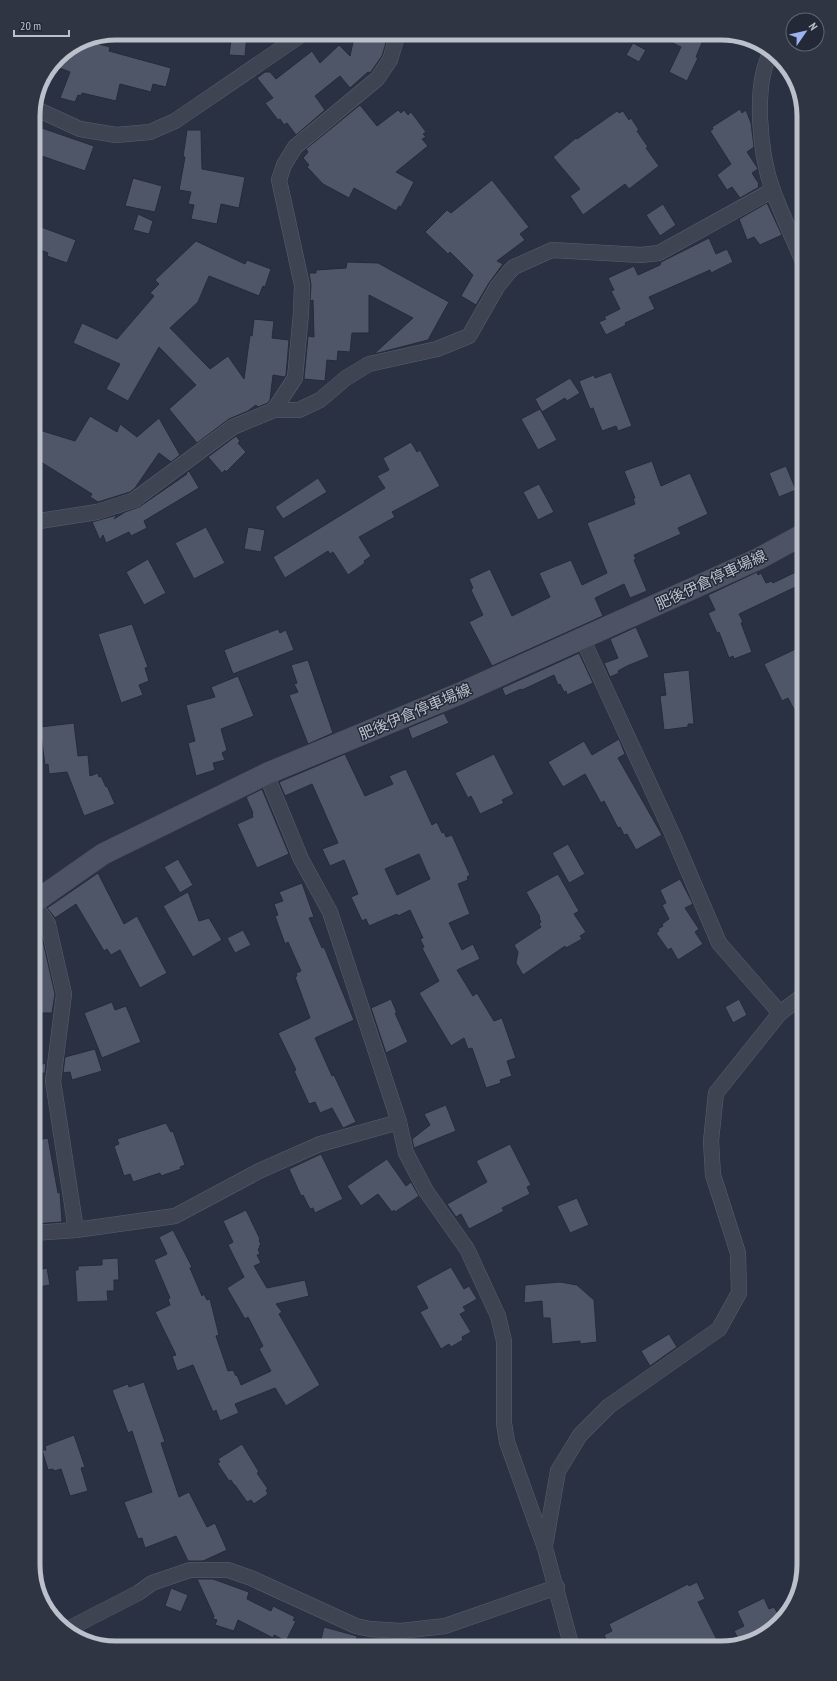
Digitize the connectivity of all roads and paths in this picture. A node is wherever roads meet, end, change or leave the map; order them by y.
1 (294, 40) edge
2 (396, 40) edge
3 (769, 58) edge
4 (40, 111) edge
5 (773, 190) junction
6 (797, 247) edge
7 (274, 410) junction
8 (40, 521) edge
9 (797, 538) edge
10 (582, 638) junction
11 (266, 774) junction
12 (40, 898) edge
13 (40, 913) edge
14 (797, 1000) edge
15 (780, 1013) junction
16 (399, 1122) junction
17 (76, 1230) junction
18 (40, 1233) edge
19 (545, 1548) junction
20 (557, 1587) junction
21 (72, 1627) edge
22 (570, 1641) edge

1 - 4 street
2 - 7 street
3 - 5 street
5 - 6 street
5 - 7 street
7 - 8 street
9 - 10 main road, 肥後伊倉停車場線
10 - 11 main road, 肥後伊倉停車場線
10 - 15 street
11 - 12 main road, 肥後伊倉停車場線
11 - 16 street
13 - 17 street
14 - 15 street
15 - 19 street
16 - 17 street
16 - 19 street
17 - 18 street
19 - 20 street
20 - 21 street
20 - 22 street

